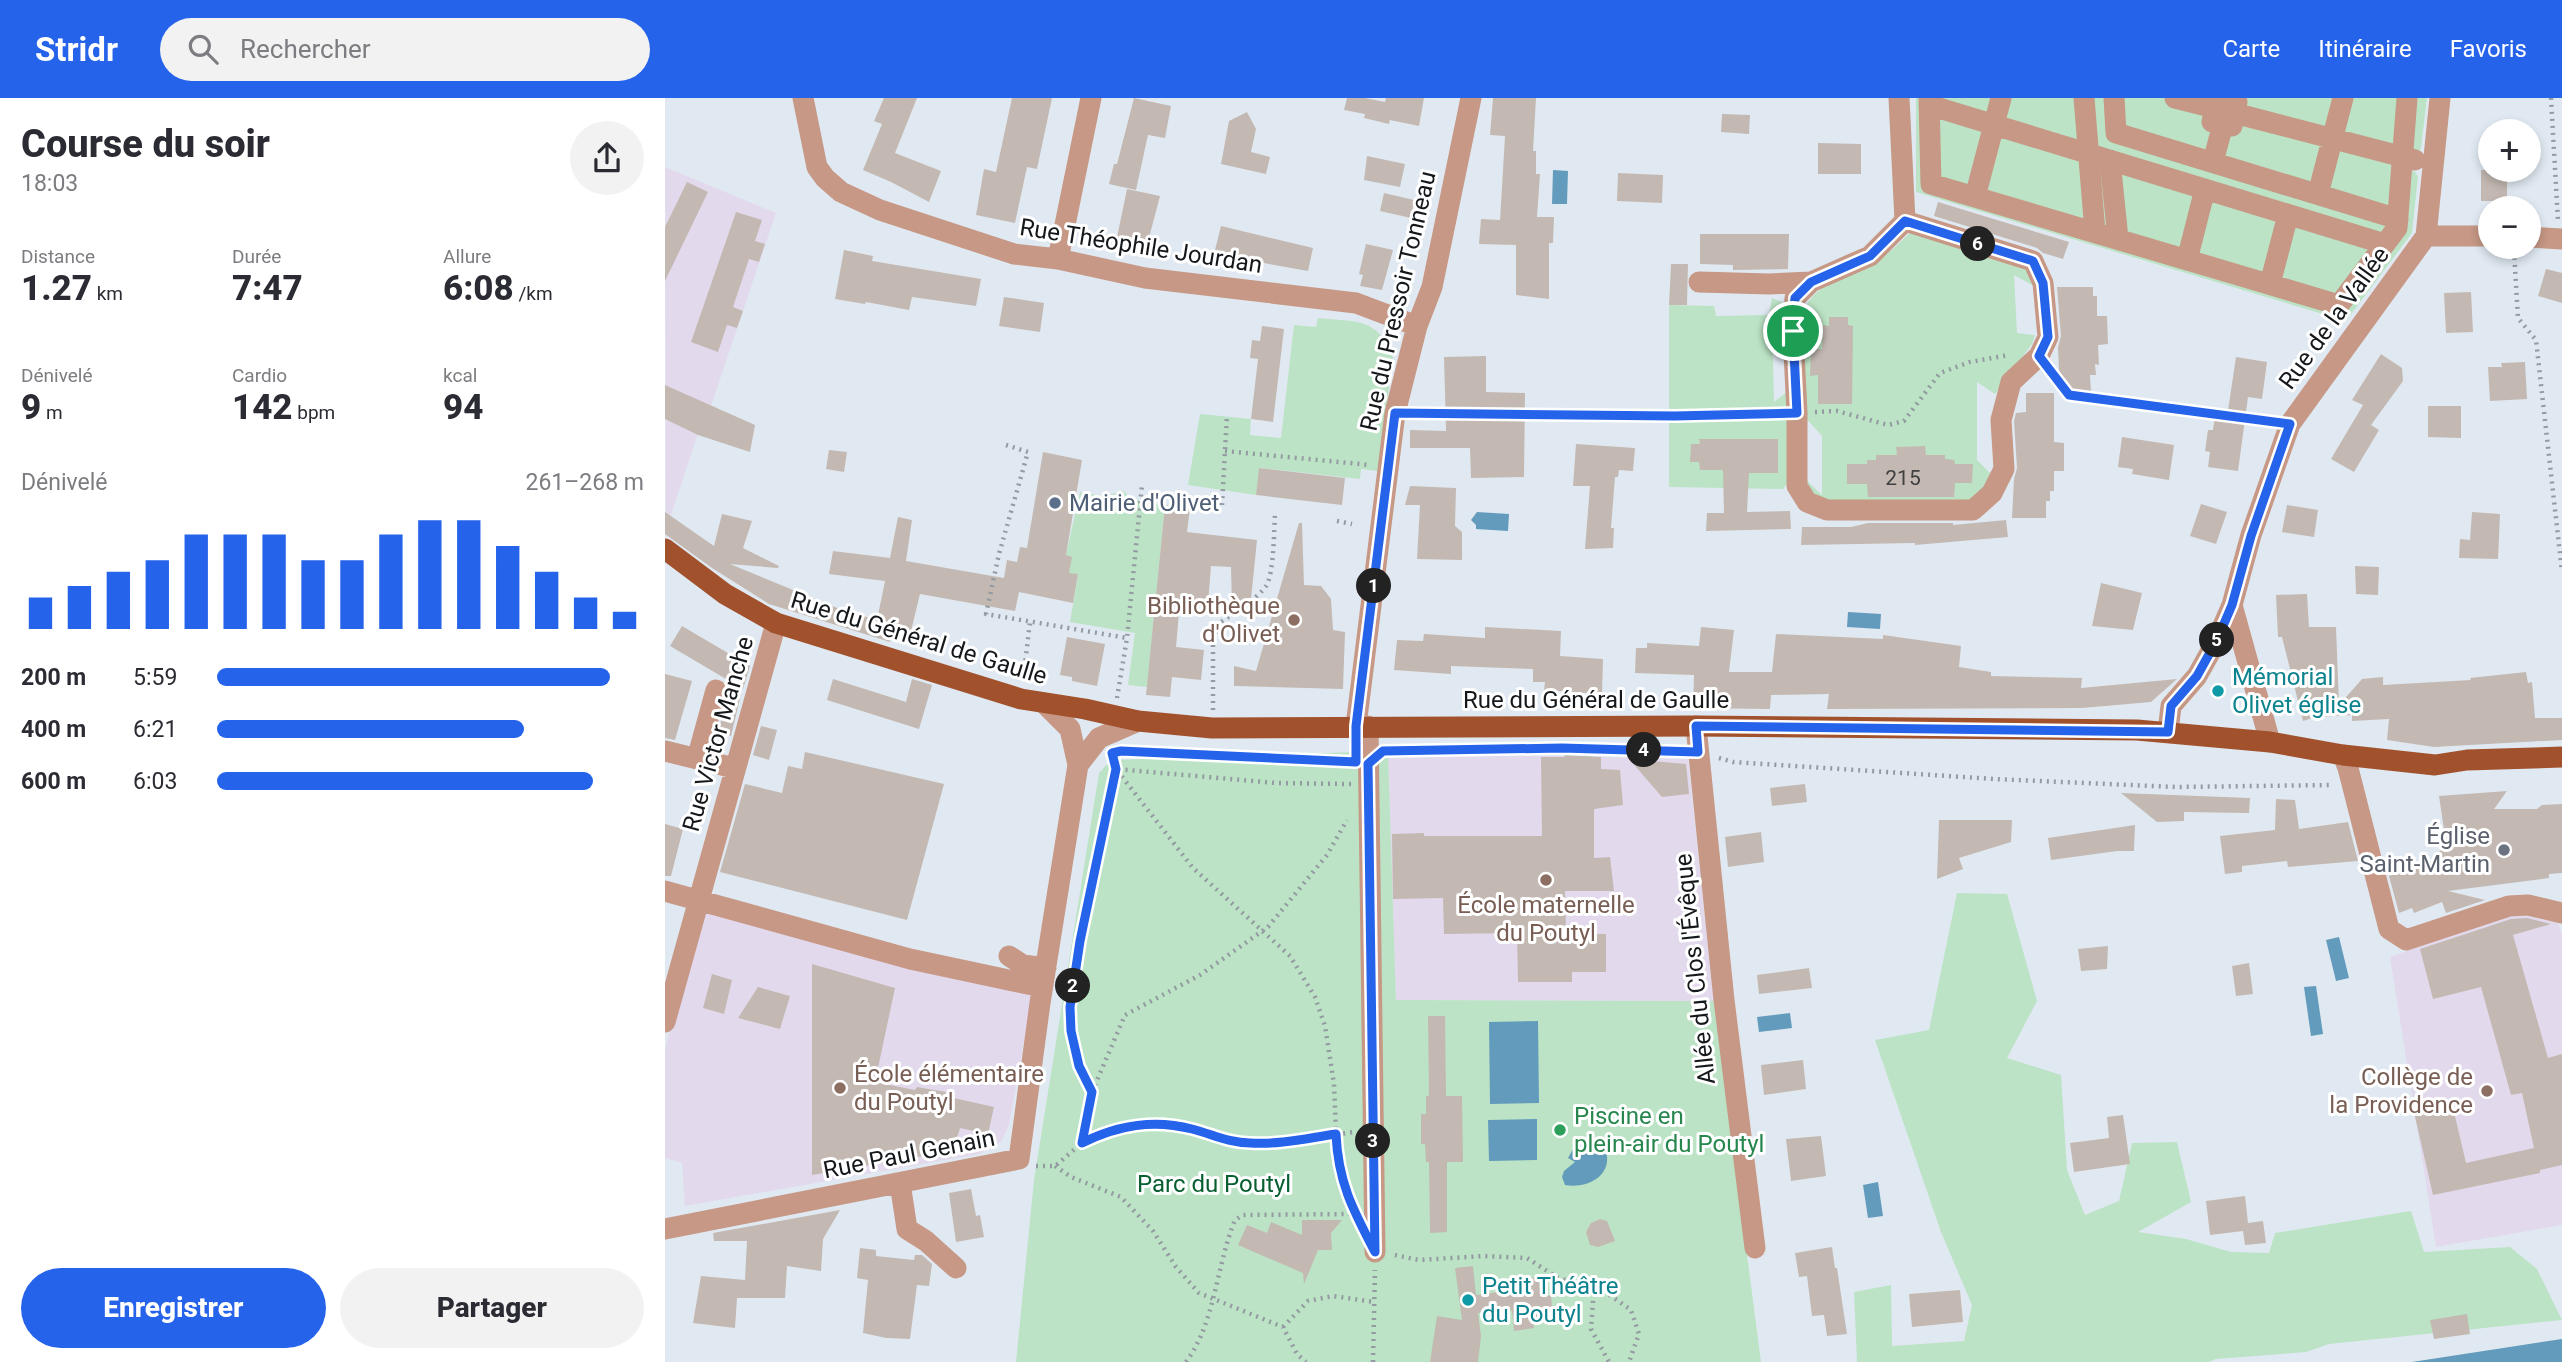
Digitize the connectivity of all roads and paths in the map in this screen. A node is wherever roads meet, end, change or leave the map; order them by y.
1 (803, 98) edge
2 (1091, 98) edge
3 (1471, 98) edge
4 (1899, 98) edge
5 (2001, 98) edge
6 (2084, 98) edge
7 (2114, 98) edge
8 (2175, 98) edge
9 (2343, 98) edge
10 (2407, 98) edge
11 (2440, 98) edge
12 (2551, 98) edge
13 (1929, 102) edge
14 (2226, 109) edge
15 (1994, 125) junction
16 (2332, 138) junction
17 (2088, 154) junction
18 (2403, 156) junction
19 (2110, 160) junction
20 (2213, 162) junction
21 (2434, 164) junction
22 (2205, 189) junction
23 (2318, 194) junction
24 (1975, 197) junction
25 (2288, 215) junction
26 (2398, 219) junction
27 (1905, 221) junction
28 (2095, 232) junction
29 (2426, 236) junction
30 (2478, 236) edge
31 (2541, 238) edge
32 (2117, 239) junction
33 (2561, 239) edge
34 (2385, 244) junction
35 (1058, 259) junction
36 (2515, 259) edge
37 (2187, 260) junction
38 (1699, 282) dead end
39 (1811, 282) junction
40 (2270, 284) junction
41 (1417, 326) junction
42 (2039, 356) junction
43 (1395, 413) junction
44 (1797, 413) junction
45 (1227, 415) dead end
46 (2290, 424) junction
47 (1006, 445) dead end
48 (1225, 451) junction
49 (1388, 467) junction
50 (1142, 485) dead end
51 (1222, 505) dead end
52 (1275, 514) dead end
53 (1337, 521) dead end
54 (1352, 524) dead end
55 (665, 549) edge
56 (2562, 572) edge
57 (2232, 605) junction
58 (1030, 622) junction
59 (776, 623) junction
60 (1127, 638) junction
61 (716, 690) dead end
62 (1021, 699) junction
63 (1045, 704) junction
64 (1114, 716) junction
65 (1138, 721) junction
66 (1362, 726) junction
67 (1696, 726) junction
68 (1212, 728) junction
69 (2168, 732) junction
70 (2270, 741) junction
71 (1623, 750) dead end
72 (665, 751) edge
73 (1698, 752) junction
74 (2343, 755) junction
75 (2562, 757) edge
76 (697, 759) junction
77 (1368, 764) junction
78 (1078, 765) junction
79 (734, 768) junction
80 (1116, 769) junction
81 (2351, 785) junction
82 (1353, 796) dead end
83 (1350, 808) dead end
84 (665, 891) edge
85 (699, 900) junction
86 (2562, 913) edge
87 (1263, 930) junction
88 (1009, 956) dead end
89 (1044, 978) junction
90 (665, 1022) edge
91 (1092, 1092) junction
92 (1372, 1130) junction
93 (1336, 1134) junction
94 (1082, 1143) junction
95 (1019, 1159) junction
96 (1055, 1166) junction
97 (900, 1183) junction
98 (1355, 1214) junction
99 (665, 1229) edge
100 (1755, 1248) dead end
101 (1375, 1252) junction
102 (956, 1268) dead end
103 (1594, 1287) junction
104 (1212, 1299) junction
105 (1374, 1302) junction
106 (1283, 1327) junction
107 (1186, 1362) edge
108 (1306, 1362) edge
109 (1373, 1362) edge
110 (1608, 1362) edge
111 (1629, 1362) edge

1 - 35 street, Rue Théophile Jourdan
2 - 35 street
3 - 41 street, Rue du Pressoir Tonneau
4 - 27 street
5 - 15 street
6 - 17 street
7 - 20 street
8 - 14 street
9 - 16 street
10 - 18 street
11 - 21 street, Rue de la Vallée
12 - 33 path
13 - 15 street
13 - 24 street
14 - 16 street
14 - 20 street
15 - 17 street
15 - 24 street
16 - 18 street
16 - 23 street
17 - 19 street
17 - 28 street
18 - 21 street
18 - 26 street
19 - 22 street
19 - 32 street
20 - 23 street
21 - 29 street, Rue de la Vallée
22 - 25 street
22 - 37 street
23 - 26 street
24 - 28 street
25 - 34 street
25 - 40 street
26 - 34 street
27 - 39 street
27 - 42 street
28 - 32 street
29 - 30 street
29 - 46 street, Rue de la Vallée
31 - 33 street
32 - 37 street
34 - 40 street
35 - 41 street, Rue Théophile Jourdan
36 - 56 path
37 - 40 street
38 - 39 street
39 - 44 street
41 - 43 street, Rue du Pressoir Tonneau
42 - 44 path
42 - 44 street
42 - 46 path
43 - 44 path
43 - 49 street, Rue du Pressoir Tonneau
45 - 48 path
46 - 57 street, Rue de la Vallée
47 - 58 path
48 - 49 path
48 - 51 path
49 - 66 street, Rue du Pressoir Tonneau
50 - 60 path
52 - 68 path
53 - 54 path
55 - 59 main road, Rue du Général de Gaulle
57 - 69 street, Rue de la Vallée
57 - 70 street, Rue de la Vallée
58 - 60 path
58 - 62 path
59 - 62 main road, Rue du Général de Gaulle
59 - 79 street, Rue Victor Manche
60 - 64 path
61 - 76 street
62 - 63 main road, Rue du Général de Gaulle
63 - 64 main road, Rue du Général de Gaulle
63 - 78 street, Rue Paul Genain
64 - 65 main road, Rue du Général de Gaulle
65 - 68 main road, Rue du Général de Gaulle
65 - 78 street, Rue Paul Genain
66 - 67 main road, Rue du Général de Gaulle
66 - 68 main road, Rue du Général de Gaulle
66 - 77 street, Rue du Pressoir Tonneau
67 - 69 main road, Rue du Général de Gaulle
67 - 73 street, Allée du Clos l'Évêque
69 - 70 main road, Rue du Général de Gaulle
70 - 74 main road, Rue du Général de Gaulle
71 - 73 path
72 - 76 street
73 - 81 path
73 - 100 street, Allée du Clos l'Évêque
74 - 75 main road, Rue du Général de Gaulle
74 - 81 street
76 - 79 street
77 - 80 path
77 - 92 street, Rue du Pressoir Tonneau
78 - 89 street, Rue Paul Genain
79 - 85 street, Rue Victor Manche
80 - 82 path
80 - 87 path
80 - 91 path
81 - 86 street
83 - 87 path
84 - 85 street
85 - 89 street
85 - 90 street, Rue Victor Manche
87 - 91 path
87 - 93 path
88 - 89 street
89 - 95 street, Rue Paul Genain
91 - 94 path
92 - 93 path
92 - 101 street, Rue du Pressoir Tonneau
93 - 94 path
93 - 98 path
94 - 96 path
95 - 96 path
95 - 97 street, Rue Paul Genain
96 - 104 path
97 - 99 street, Rue Paul Genain
97 - 102 street
98 - 101 path
98 - 104 path
101 - 103 path
101 - 105 path
103 - 110 path
103 - 111 path
104 - 106 path
104 - 107 path
105 - 106 path
105 - 109 path
106 - 108 path

